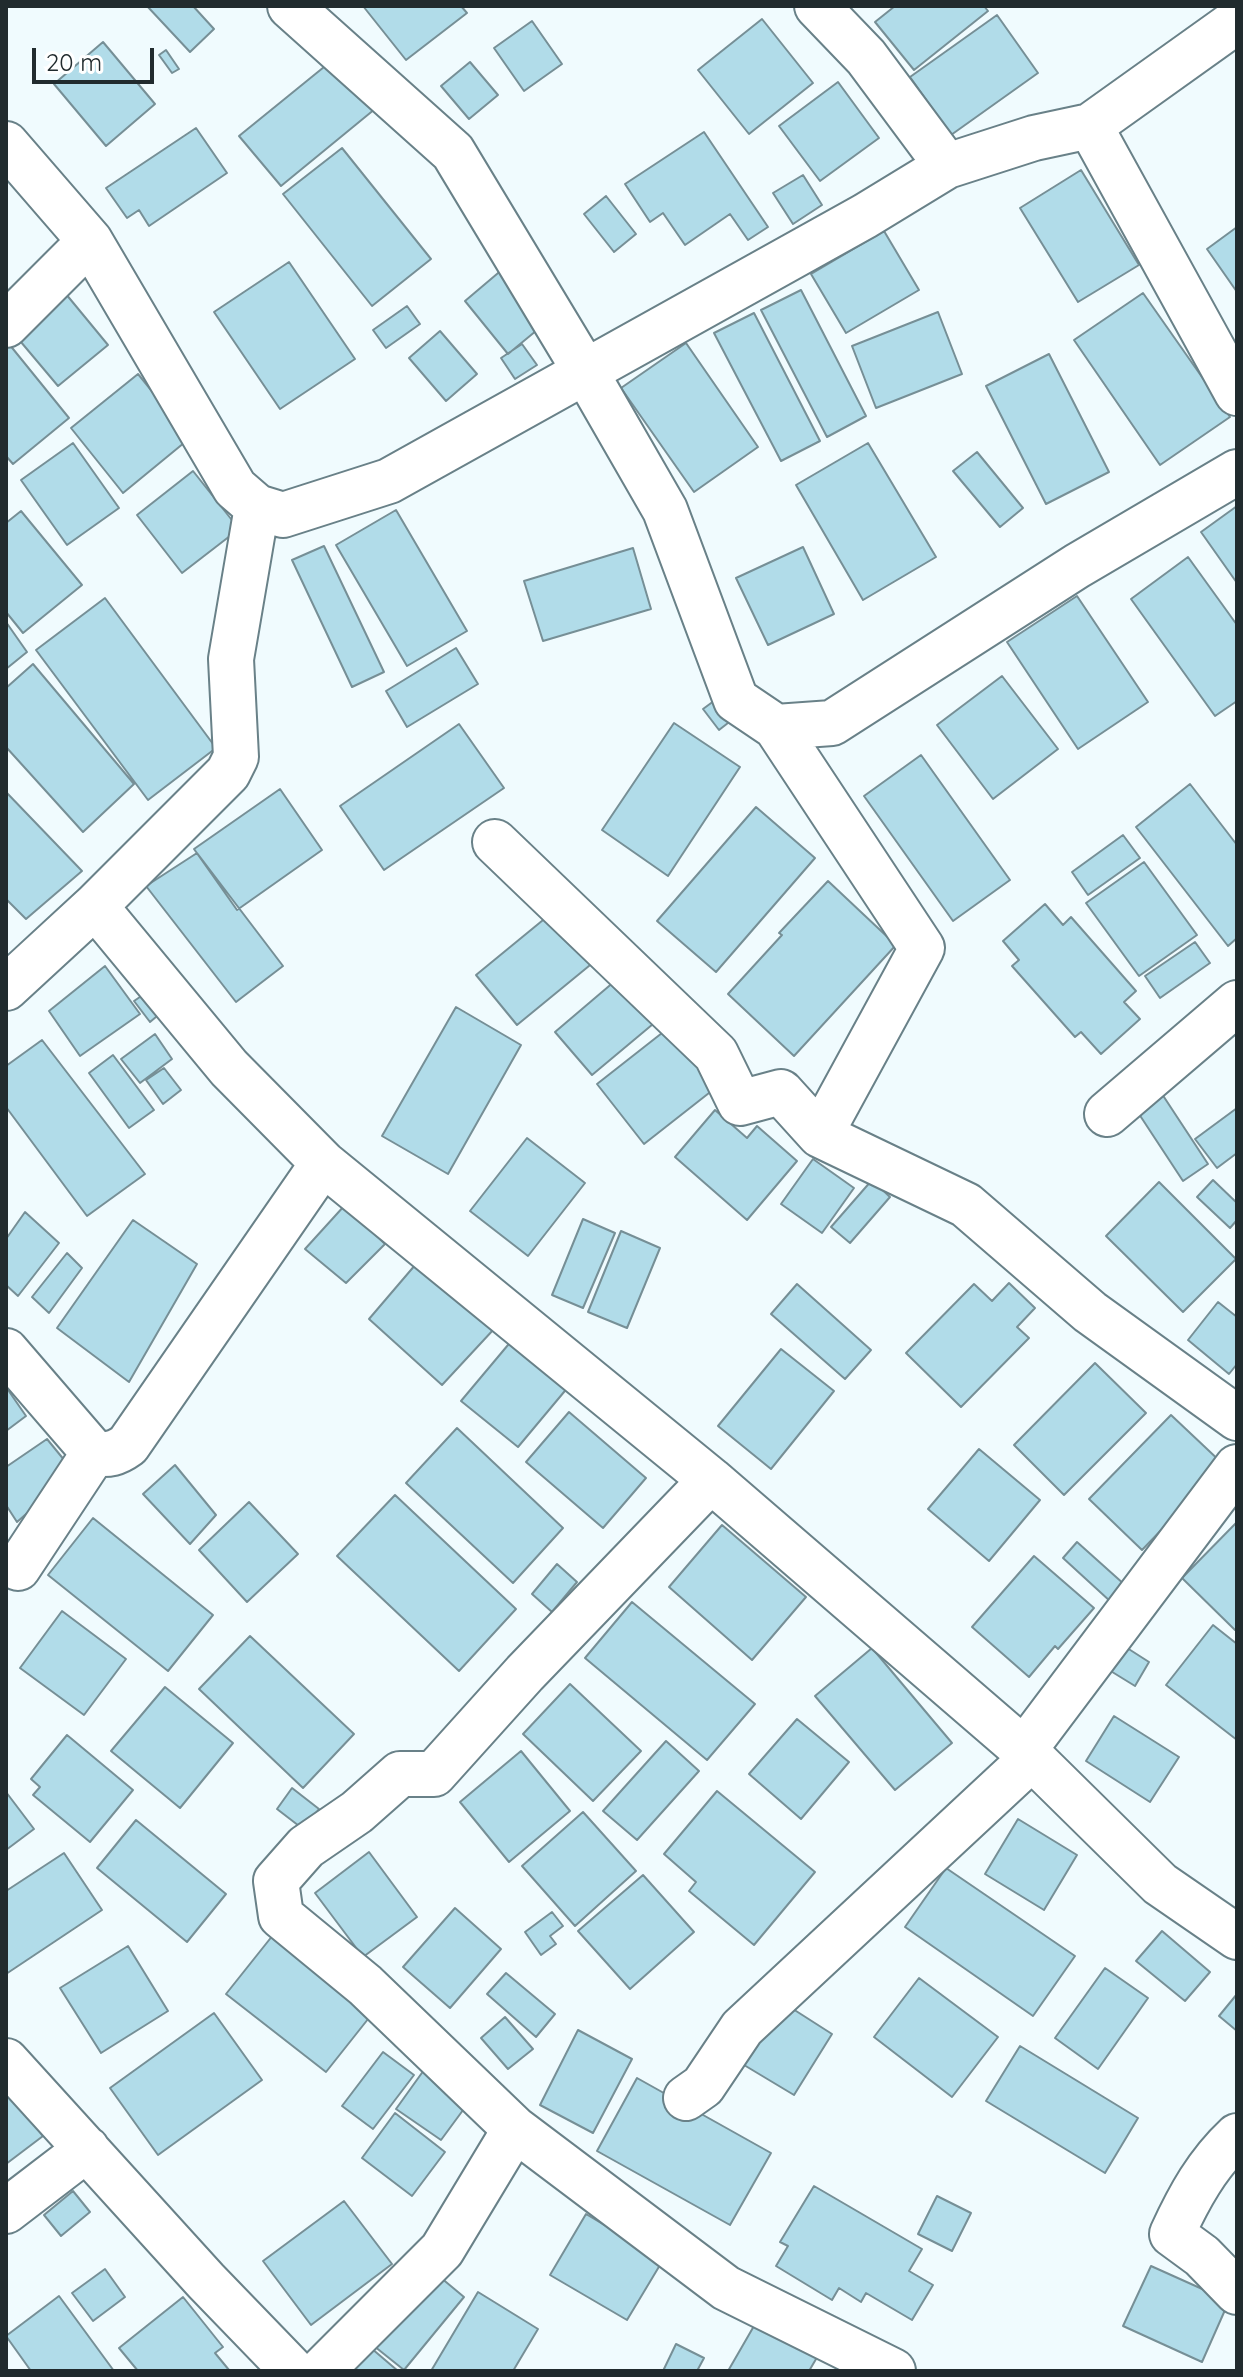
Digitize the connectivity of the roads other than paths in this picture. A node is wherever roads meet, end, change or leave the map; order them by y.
1 (290, 6) edge
2 (817, 6) edge
3 (1237, 21) edge
4 (1090, 126) junction
5 (6, 144) edge
6 (947, 166) junction
7 (90, 241) junction
8 (6, 325) edge
9 (585, 371) junction
10 (1237, 393) edge
11 (1237, 472) edge
12 (257, 507) junction
13 (776, 727) junction
14 (495, 842) dead end
15 (95, 906) junction
16 (6, 988) edge
17 (1237, 1003) edge
18 (1107, 1114) dead end
19 (820, 1135) junction
20 (323, 1163) junction
21 (6, 1351) edge
22 (1237, 1418) edge
23 (94, 1453) junction
24 (1237, 1467) edge
25 (711, 1480) junction
26 (18, 1568) dead end
27 (1028, 1754) junction
28 (1237, 1937) edge
29 (6, 2061) edge
30 (686, 2098) dead end
31 (515, 2129) junction
32 (1237, 2136) edge
33 (87, 2149) junction
34 (6, 2211) edge
35 (1237, 2292) edge
36 (293, 2371) edge
37 (321, 2371) edge
38 (893, 2371) edge

1 - 9 street
2 - 6 street
3 - 4 street
4 - 6 street
4 - 10 street
5 - 7 street
6 - 9 street
7 - 8 street
7 - 12 street
9 - 12 street
9 - 13 street
11 - 13 street
12 - 15 street
13 - 19 street
14 - 19 street
15 - 16 street
15 - 20 street
17 - 18 street
19 - 22 street
20 - 23 street
20 - 25 street
21 - 23 street
23 - 26 street
24 - 27 street
25 - 27 street
25 - 31 street
27 - 28 street
27 - 30 street
29 - 33 street
31 - 37 street
31 - 38 street
32 - 35 street
33 - 34 street
33 - 36 street

